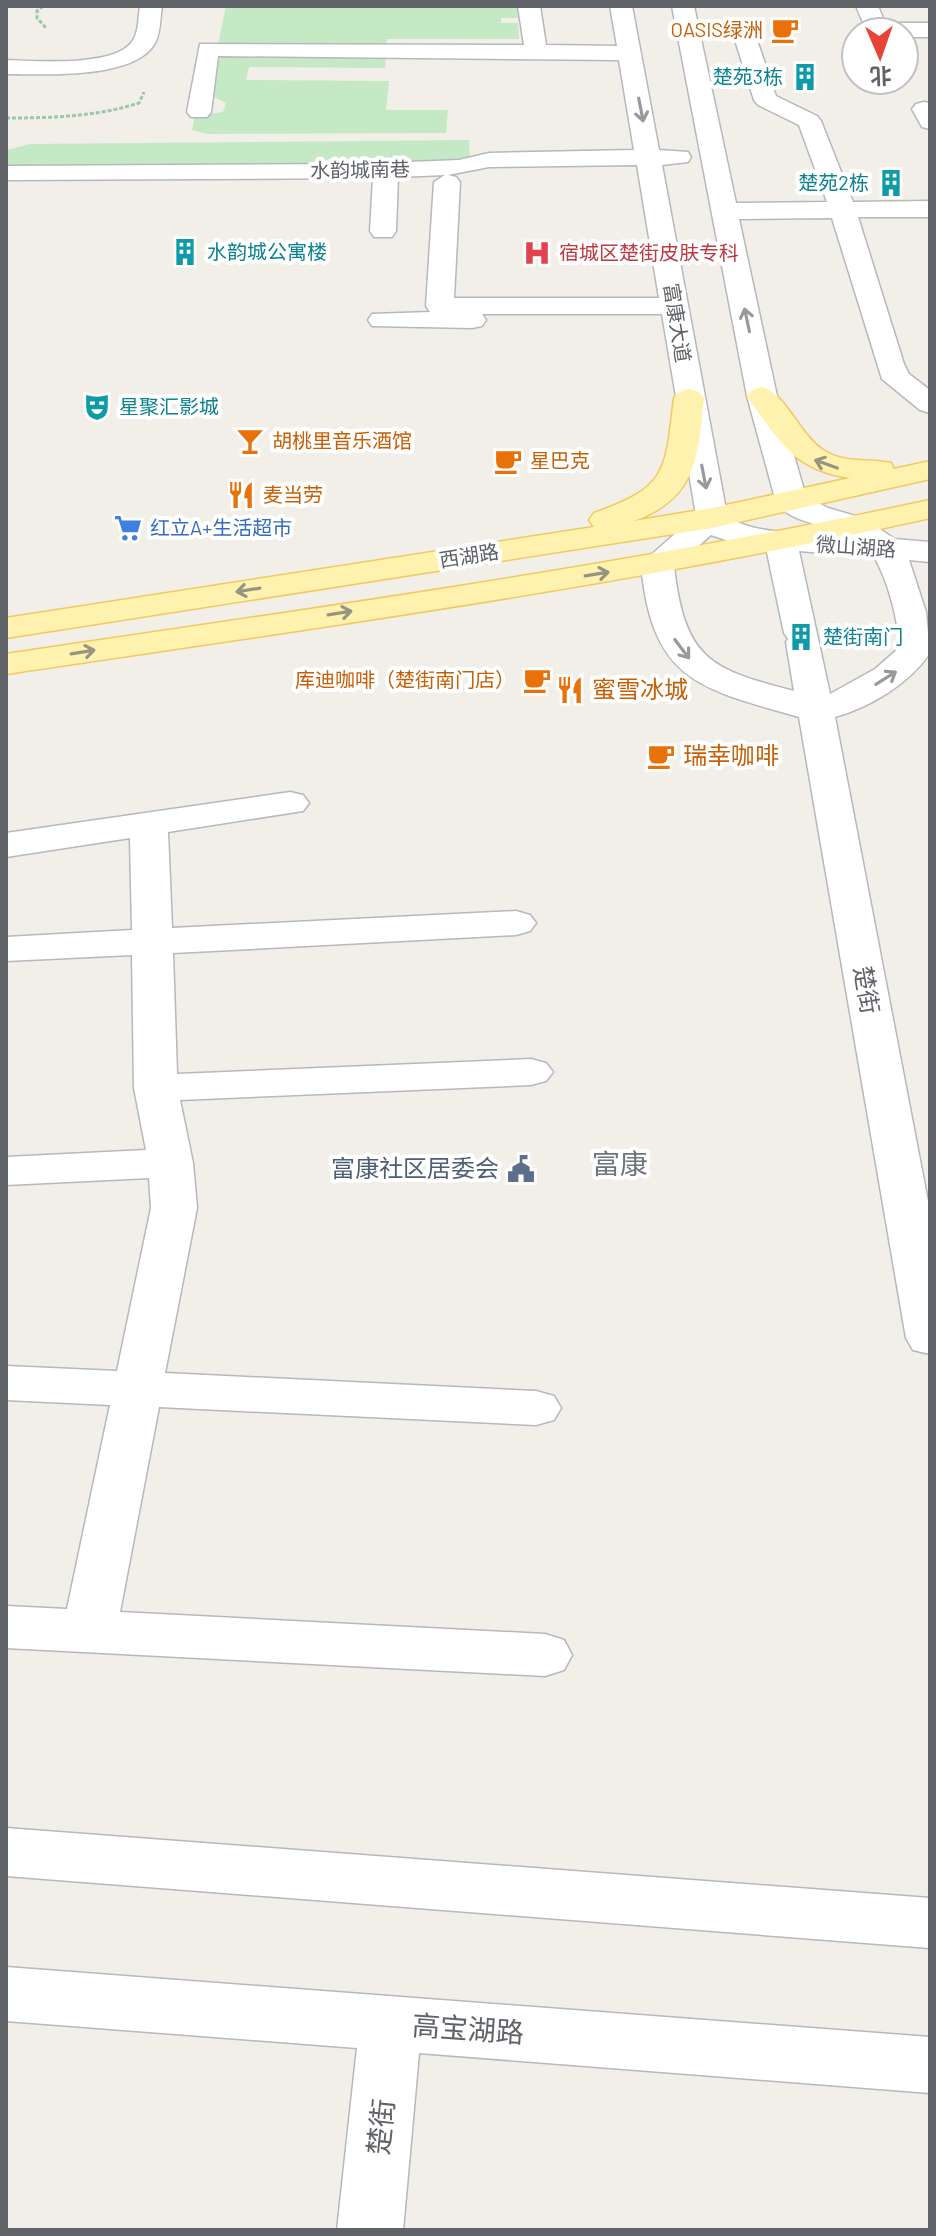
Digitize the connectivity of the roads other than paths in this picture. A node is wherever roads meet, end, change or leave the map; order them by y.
1 (151, 6) edge
2 (529, 6) edge
3 (621, 6) edge
4 (683, 6) edge
5 (867, 6) edge
6 (930, 30) edge
7 (746, 40) dead end
8 (536, 53) junction
9 (630, 53) junction
10 (6, 67) edge
11 (199, 112) dead end
12 (713, 156) junction
13 (651, 157) junction
14 (386, 170) junction
15 (6, 173) edge
16 (447, 182) dead end
17 (930, 209) edge
18 (843, 210) junction
19 (724, 211) junction
20 (383, 231) dead end
21 (676, 313) junction
22 (382, 320) dead end
23 (762, 396) junction
24 (689, 398) junction
25 (930, 404) edge
26 (930, 462) edge
27 (930, 470) edge
28 (792, 502) junction
29 (930, 509) edge
30 (712, 518) junction
31 (855, 526) junction
32 (781, 542) junction
33 (888, 550) junction
34 (930, 555) edge
35 (441, 560) junction
36 (657, 564) junction
37 (6, 628) edge
38 (6, 664) edge
39 (816, 710) junction
40 (290, 803) dead end
41 (149, 824) junction
42 (6, 845) edge
43 (516, 923) dead end
44 (151, 942) junction
45 (6, 949) edge
46 (531, 1072) dead end
47 (156, 1088) junction
48 (171, 1163) junction
49 (6, 1171) edge
50 (930, 1338) edge
51 (6, 1383) edge
52 (138, 1389) junction
53 (536, 1408) dead end
54 (6, 1627) edge
55 (89, 1632) junction
56 (545, 1655) dead end
57 (6, 1852) edge
58 (930, 1923) edge
59 (6, 1994) edge
60 (391, 2023) junction
61 (930, 2065) edge
62 (370, 2230) edge

1 - 10 street
2 - 8 street
3 - 9 street, 富康大道
4 - 12 street
5 - 6 street
7 - 18 street
8 - 9 street
8 - 11 street
9 -> 13 street, 富康大道
12 - 13 street, 水韵城南巷
12 - 19 street
13 - 14 street, 水韵城南巷
13 - 21 street, 富康大道
14 - 15 street, 水韵城南巷
14 - 20 street
16 - 21 street
17 - 18 street
18 - 19 street
18 - 25 street
23 -> 19 street
21 - 22 street
21 - 24 street, 富康大道
26 -> 23 main road
23 - 28 street
24 -> 30 street, 富康大道
24 - 35 main road
27 - 28 main road, 西湖路
28 - 30 main road, 西湖路
28 - 31 street
29 - 31 main road, 西湖路
30 - 32 street
30 - 35 main road, 西湖路
30 - 36 street
31 - 32 main road, 西湖路
31 - 33 street
32 - 33 street, 微山湖路
32 - 36 main road, 西湖路
32 - 39 street, 楚街
33 - 34 street, 微山湖路
39 -> 33 street
35 -> 37 main road, 西湖路
38 -> 36 main road, 西湖路
36 -> 39 street
39 - 50 street, 楚街
40 - 41 street
41 - 42 street
41 - 44 street
43 - 44 street
44 - 45 street
44 - 47 street
46 - 47 street
47 - 48 street
48 - 49 street
48 - 52 street
51 - 52 street
52 - 53 street
52 - 55 street
54 - 55 street
55 - 56 street
57 - 58 street
59 - 60 street, 高宝湖路
60 - 61 street, 高宝湖路
60 - 62 street, 楚街

